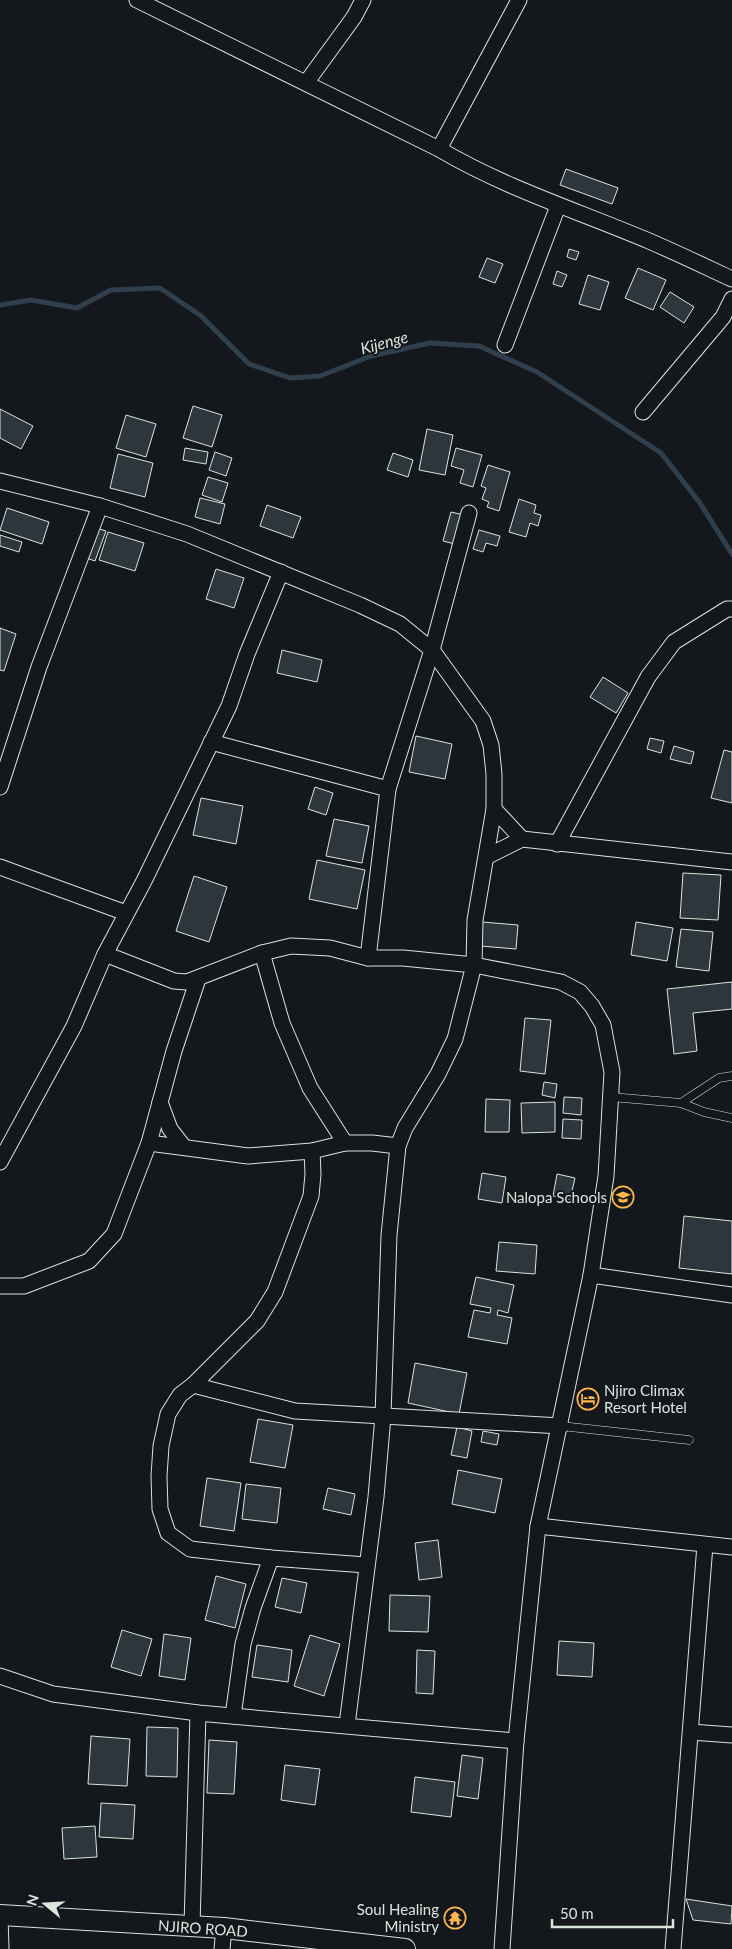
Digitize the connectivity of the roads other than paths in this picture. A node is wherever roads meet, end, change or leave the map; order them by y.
1 (137, 0) edge
2 (363, 0) edge
3 (519, 0) edge
4 (306, 84) junction
5 (439, 149) junction
6 (558, 206) junction
7 (732, 279) edge
8 (732, 299) edge
9 (505, 345) dead end
10 (644, 412) dead end
11 (0, 481) edge
12 (100, 506) junction
13 (469, 513) dead end
14 (281, 572) junction
15 (730, 609) edge
16 (432, 650) junction
17 (211, 742) junction
18 (0, 787) edge
19 (388, 790) junction
20 (494, 809) junction
21 (522, 839) junction
22 (557, 844) junction
23 (488, 856) junction
24 (732, 862) edge
25 (0, 868) edge
26 (126, 913) junction
27 (262, 953) junction
28 (105, 954) junction
29 (368, 958) junction
30 (474, 966) junction
31 (198, 979) junction
32 (732, 1076) edge
33 (611, 1097) junction
34 (160, 1102) junction
35 (681, 1103) junction
36 (732, 1118) edge
37 (149, 1143) junction
38 (345, 1143) junction
39 (398, 1146) junction
40 (184, 1147) junction
41 (312, 1151) junction
42 (0, 1162) edge
43 (591, 1275) junction
44 (0, 1286) edge
45 (732, 1296) edge
46 (193, 1385) junction
47 (383, 1416) junction
48 (561, 1426) junction
49 (689, 1440) dead end
50 (538, 1526) junction
51 (705, 1545) junction
52 (732, 1547) edge
53 (270, 1558) junction
54 (366, 1565) junction
55 (0, 1676) edge
56 (198, 1713) junction
57 (233, 1716) junction
58 (347, 1725) junction
59 (691, 1732) junction
60 (732, 1735) edge
61 (516, 1740) junction
62 (0, 1915) edge
63 (192, 1926) junction
64 (224, 1928) junction
65 (1, 1949) edge
66 (222, 1949) edge
67 (404, 1949) edge
68 (502, 1949) edge
69 (673, 1949) edge

1 - 4 street
2 - 4 street
3 - 5 street
4 - 5 street
5 - 6 street
6 - 7 street
6 - 9 street
8 - 10 street
11 - 12 street
12 - 14 street
12 - 18 street
13 - 16 street
14 - 16 street
14 - 17 street
15 - 22 street
16 - 19 street
16 - 20 street
17 - 19 street
17 - 26 street
19 - 29 street
20 - 21 street
20 - 23 street
21 - 22 street
21 - 23 street
22 - 24 street
23 - 30 street
25 - 26 street
26 - 28 street
27 - 29 street
27 - 31 street
27 - 38 street
28 - 31 street
28 - 42 street
29 - 30 street
30 - 33 street
30 - 39 street
31 - 34 street
32 - 35 lane
33 - 35 lane
33 - 43 street
34 - 37 street
34 - 40 street
35 - 36 lane
37 - 40 street
37 - 44 street
38 - 39 street
38 - 41 street
39 - 47 street
40 - 41 street
41 - 46 street
43 - 45 street
43 - 48 street
46 - 47 street
46 - 53 street
47 - 48 street
47 - 54 street
48 - 49 lane
48 - 50 street
50 - 51 street
50 - 61 street
51 - 52 street
51 - 59 street
53 - 54 street
53 - 57 street
54 - 58 street
55 - 56 street
56 - 57 street
56 - 63 street
57 - 58 street
58 - 61 street
59 - 60 street
59 - 69 street
61 - 68 street
62 - 63 street, NJIRO ROAD
62 - 65 street
63 - 64 street, NJIRO ROAD
64 - 66 street
64 - 67 street, NJIRO ROAD

